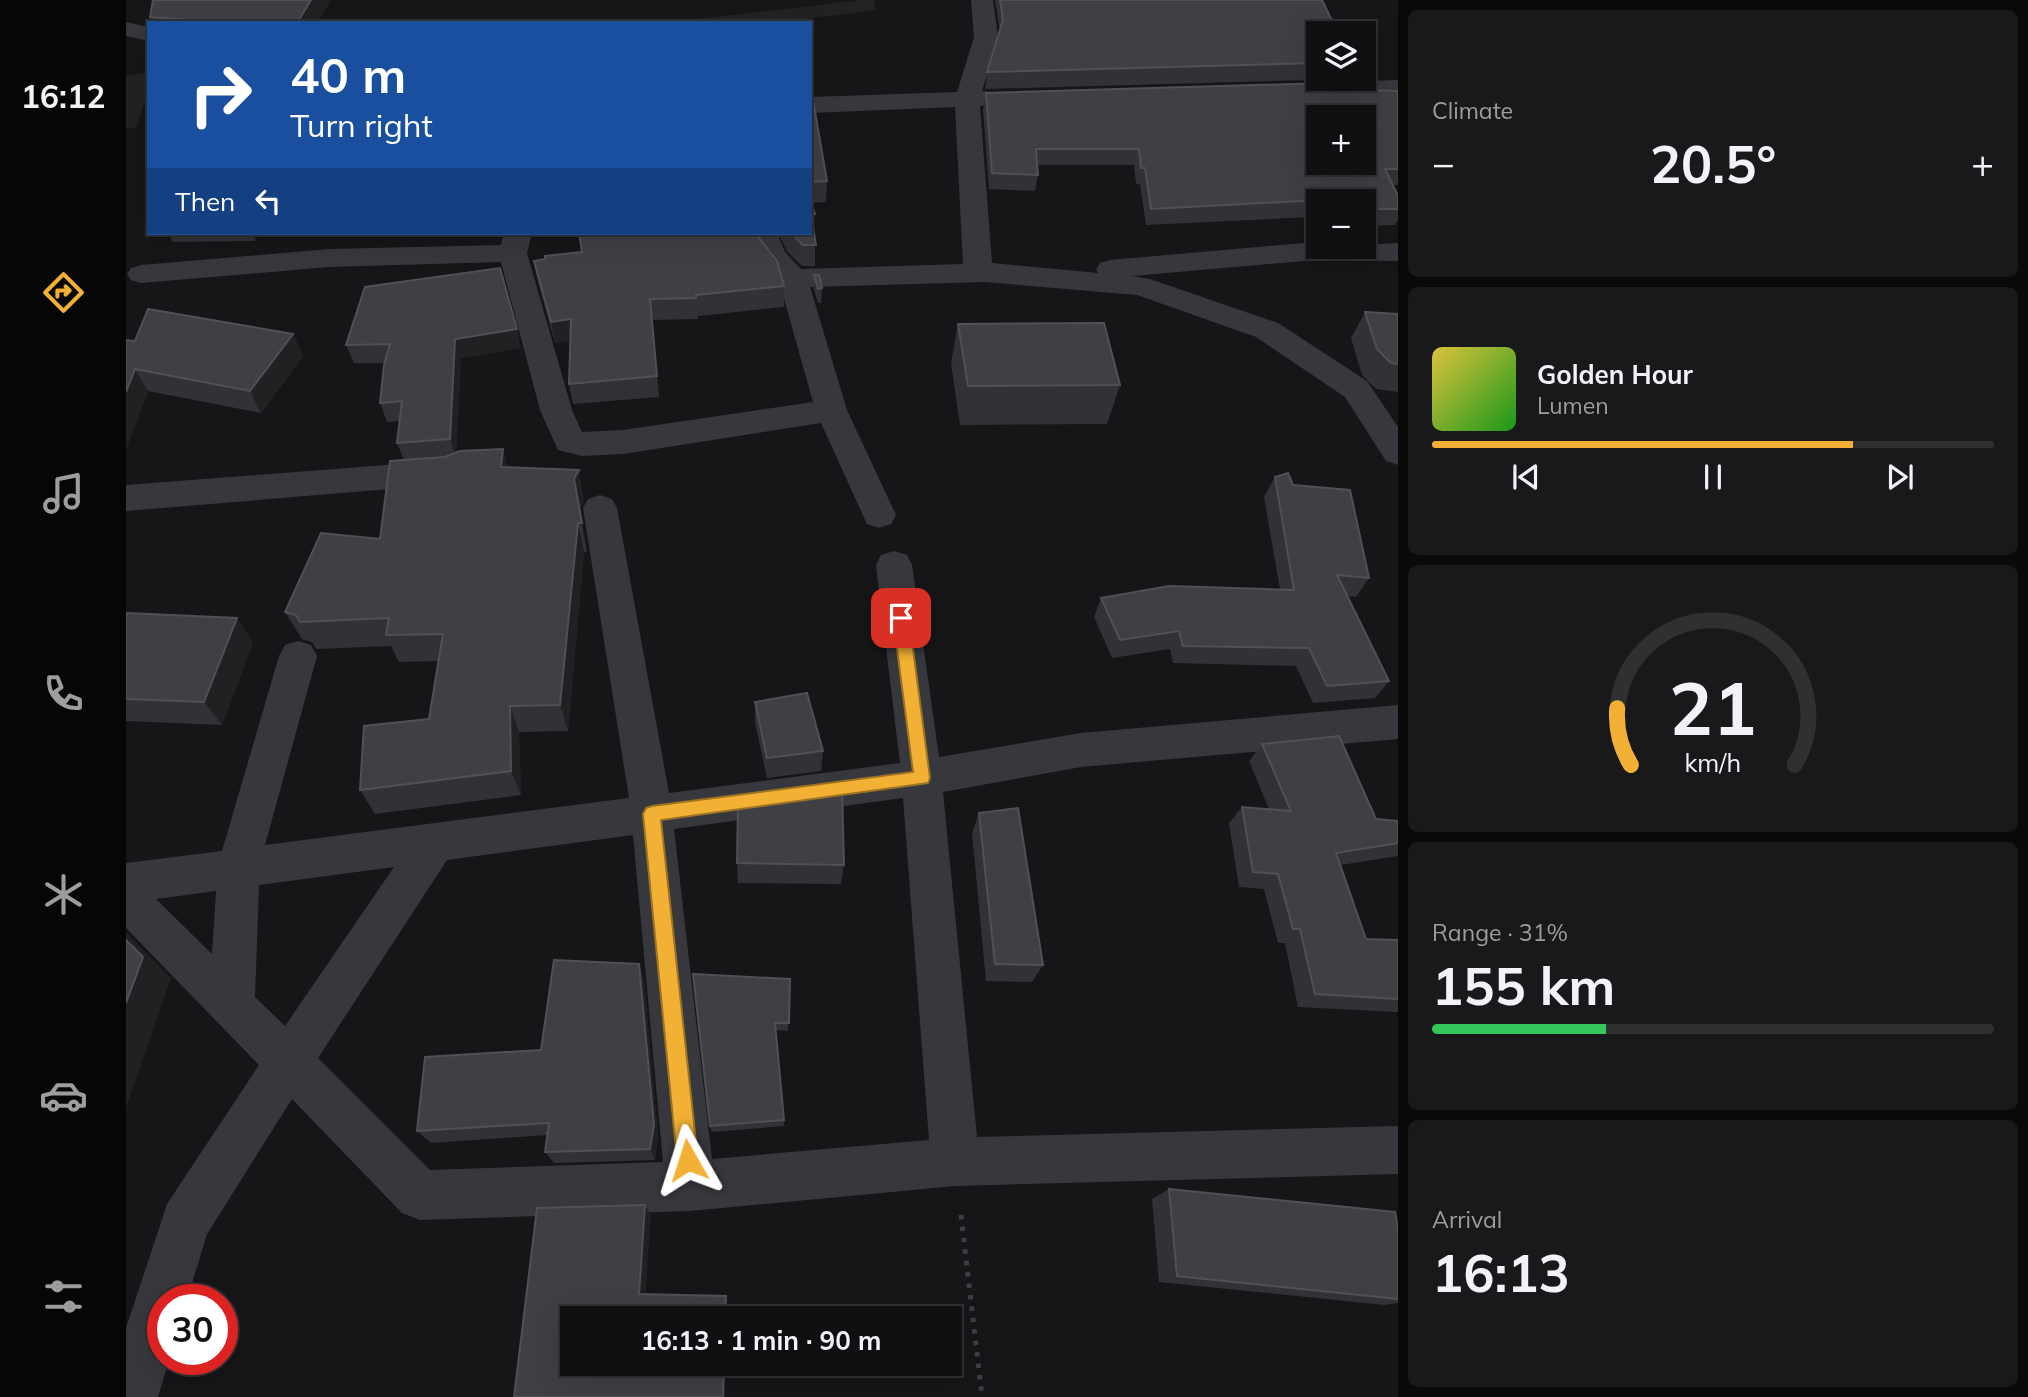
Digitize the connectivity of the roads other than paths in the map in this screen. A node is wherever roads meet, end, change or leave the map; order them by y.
1 (982, 0) edge
2 (126, 29) edge
3 (147, 34) edge
4 (1398, 87) edge
5 (1295, 90) edge
6 (1022, 97) edge
7 (967, 99) junction
8 (812, 106) edge
9 (763, 235) edge
10 (516, 243) edge
11 (1398, 252) edge
12 (978, 272) junction
13 (141, 274) dead end
14 (793, 278) junction
15 (831, 410) junction
16 (1398, 453) edge
17 (456, 472) edge
18 (126, 498) edge
19 (600, 508) dead end
20 (879, 515) dead end
21 (894, 565) dead end
22 (298, 656) dead end
23 (1398, 722) edge
24 (922, 778) junction
25 (652, 814) junction
26 (435, 842) junction
27 (238, 868) junction
28 (126, 883) edge
29 (126, 898) edge
30 (233, 1006) junction
31 (288, 1061) junction
32 (1398, 1150) edge
33 (955, 1162) junction
34 (690, 1186) junction
35 (131, 1397) edge

1 - 7 street
2 - 3 street
4 - 5 street
6 - 7 street
7 - 8 street
7 - 12 street
9 - 14 street
10 - 13 street
10 - 15 street
11 - 12 street
12 - 14 street
12 - 16 street
14 - 15 street
15 - 20 street
17 - 18 street
19 - 25 street
21 - 24 street
22 - 27 street
23 - 24 street
24 - 25 street
24 - 33 street
25 - 26 street
25 - 34 street
26 - 27 street
26 - 31 street
27 - 28 street
27 - 30 street
29 - 30 street
30 - 31 street
31 - 34 street
31 - 35 street
32 - 33 street
33 - 34 street

